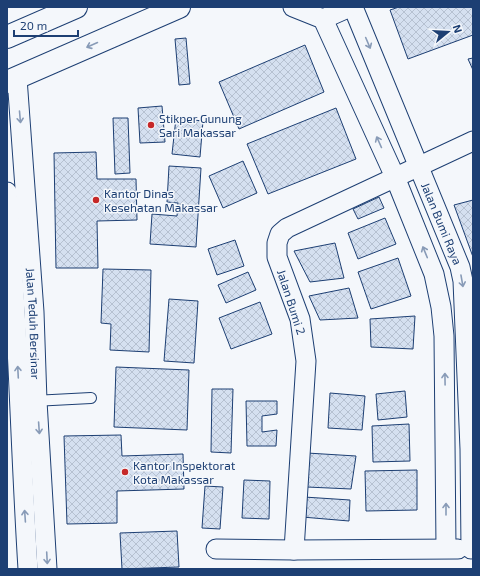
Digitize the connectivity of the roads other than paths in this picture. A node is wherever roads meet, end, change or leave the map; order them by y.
1 (76, 7) edge
2 (179, 7) edge
3 (293, 7) edge
4 (351, 7) edge
5 (323, 19) junction
6 (7, 37) edge
7 (12, 80) edge
8 (473, 141) edge
9 (419, 167) junction
10 (395, 177) junction
11 (7, 192) edge
12 (22, 264) junction
13 (91, 398) dead end
14 (28, 401) junction
15 (446, 548) junction
16 (216, 549) dead end
17 (472, 549) edge
18 (294, 550) junction
19 (28, 569) edge
20 (47, 569) edge

1 - 6 highway
2 -> 7 highway
3 - 5 street
4 - 5 street, Jalan Bumi Raya
4 -> 9 street, Jalan Bumi Raya
10 -> 5 street
7 -> 12 street, Jalan Teduh Bersinar
8 - 9 street, Jalan Bumi 2
9 - 10 street, Jalan Bumi 2
9 -> 17 street, Jalan Bumi Raya
15 -> 10 street
10 - 18 street, Jalan Bumi 2
11 - 12 street, Jalan Teduh Bersinar
12 - 14 street, Jalan Teduh Bersinar
13 - 14 lane
19 -> 14 street, Jalan Teduh Bersinar
14 -> 20 street, Jalan Teduh Bersinar
15 - 17 street
15 - 18 street
16 - 18 street

